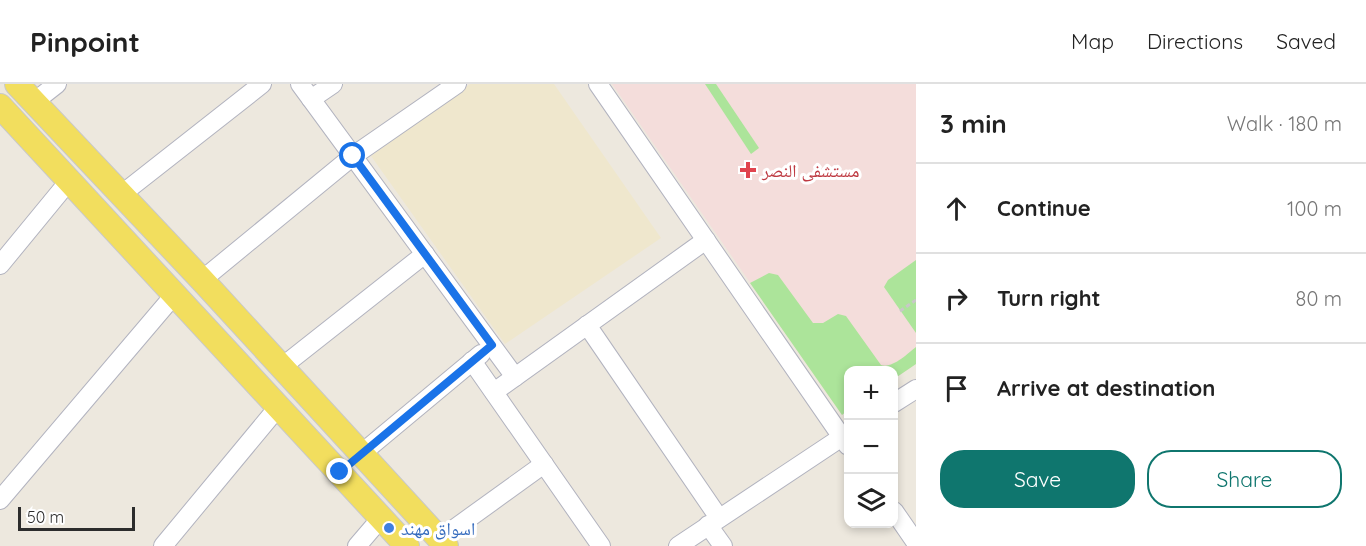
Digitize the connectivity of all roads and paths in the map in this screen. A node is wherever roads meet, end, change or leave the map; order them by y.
1 (17, 84) edge
2 (57, 84) edge
3 (261, 84) edge
4 (333, 84) edge
5 (457, 84) edge
6 (598, 84) edge
7 (305, 91) edge
8 (34, 102) junction
9 (0, 106) edge
10 (353, 156) junction
11 (69, 181) junction
12 (122, 194) junction
13 (706, 240) junction
14 (425, 254) junction
15 (0, 265) edge
16 (202, 280) junction
17 (175, 294) junction
18 (916, 300) edge
19 (900, 311) dead end
20 (587, 326) junction
21 (492, 345) junction
22 (472, 360) junction
23 (283, 366) junction
24 (515, 377) junction
25 (916, 388) edge
26 (494, 392) junction
27 (898, 400) edge
28 (279, 406) junction
29 (844, 436) edge
30 (844, 440) edge
31 (361, 454) junction
32 (544, 464) junction
33 (340, 472) junction
34 (0, 500) edge
35 (898, 517) edge
36 (381, 518) junction
37 (713, 522) junction
38 (443, 542) edge
39 (916, 543) edge
40 (163, 546) edge
41 (357, 546) edge
42 (407, 546) edge
43 (601, 546) edge
44 (678, 546) edge
45 (723, 546) edge

1 - 8 main road
2 - 8 street
3 - 12 street
4 - 7 street
5 - 10 street
6 - 13 street
7 - 10 street
8 - 12 main road
9 - 11 main road
10 - 14 street
10 - 16 street
11 - 15 street
11 - 17 main road
12 - 16 main road
13 - 20 street
13 - 29 street
14 - 21 street
14 - 23 street
16 - 23 main road
17 - 28 main road
17 - 34 street
18 - 19 path
20 - 24 street
20 - 37 street
21 - 22 street
21 - 24 street
22 - 26 street
22 - 31 street
23 - 31 main road
24 - 26 street
25 - 27 street
26 - 32 street
28 - 33 main road
28 - 40 street
30 - 37 street
31 - 33 main road
31 - 38 main road
32 - 38 street
32 - 43 street
33 - 36 main road
35 - 39 street
36 - 41 street
36 - 42 main road
37 - 44 street
37 - 45 street

